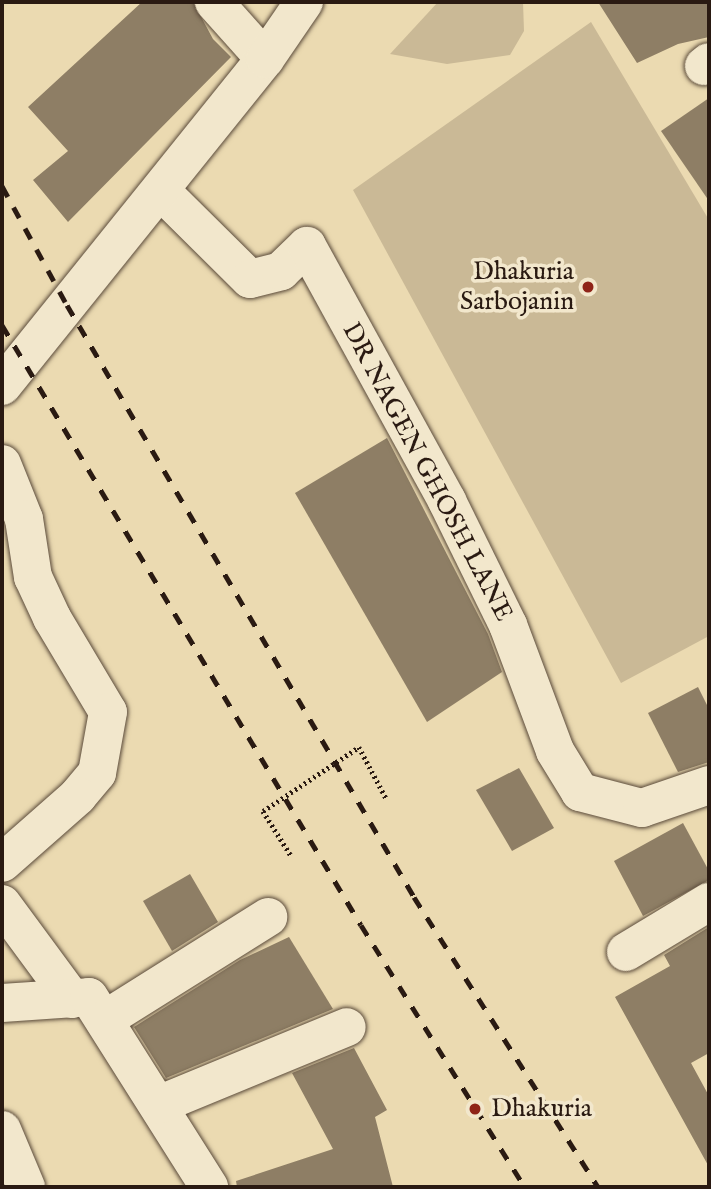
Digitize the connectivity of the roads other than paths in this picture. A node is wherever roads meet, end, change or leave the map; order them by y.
1 (214, 2) edge
2 (304, 2) edge
3 (265, 59) junction
4 (161, 191) junction
5 (2, 386) edge
6 (2, 464) edge
7 (709, 785) edge
8 (2, 863) edge
9 (709, 902) edge
10 (2, 904) edge
11 (268, 917) dead end
12 (626, 952) dead end
13 (72, 999) junction
14 (2, 1003) edge
15 (104, 1020) junction
16 (347, 1027) dead end
17 (158, 1105) junction
18 (2, 1130) edge
19 (26, 1187) edge
20 (209, 1187) edge

1 - 3 street
2 - 3 street
3 - 4 street
4 - 5 street
4 - 7 street, DR NAGEN GHOSH LANE
6 - 8 street
9 - 12 street
10 - 13 street
11 - 15 street
13 - 14 street
13 - 15 street
15 - 17 street
16 - 17 street
17 - 20 street
18 - 19 street

